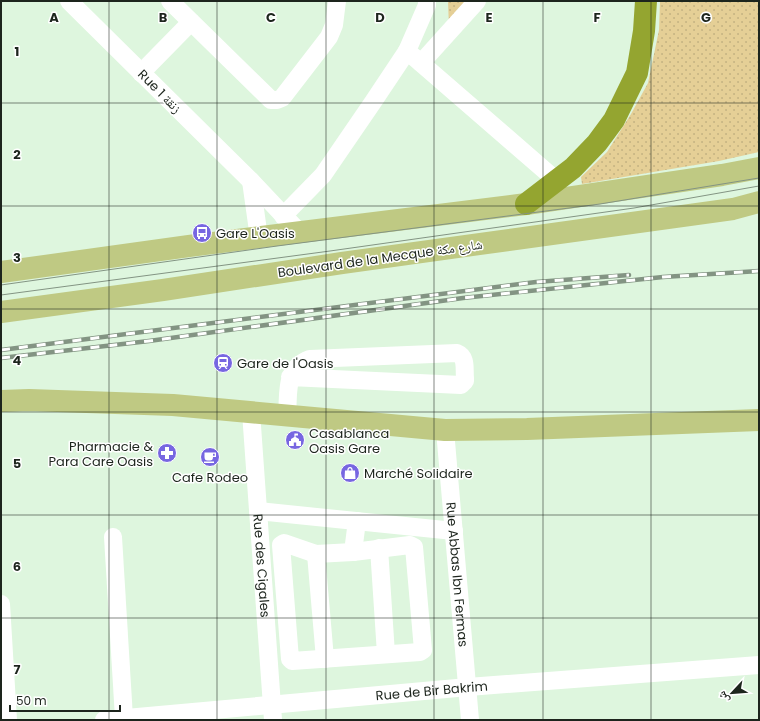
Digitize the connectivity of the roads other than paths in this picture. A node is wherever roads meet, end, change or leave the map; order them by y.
1 (69, 1) edge
2 (170, 1) edge
3 (337, 1) edge
4 (427, 1) edge
5 (477, 1) edge
6 (646, 1) edge
7 (191, 22) junction
8 (407, 51) junction
9 (421, 63) junction
10 (142, 73) junction
11 (759, 168) edge
12 (251, 181) junction
13 (557, 181) junction
14 (759, 202) edge
15 (526, 204) junction
16 (284, 216) junction
17 (300, 233) junction
18 (259, 238) junction
19 (1, 272) edge
20 (1, 312) edge
21 (290, 377) junction
22 (1, 401) edge
23 (251, 412) junction
24 (287, 415) junction
25 (759, 420) edge
26 (446, 430) junction
27 (258, 511) junction
28 (357, 521) junction
29 (454, 531) junction
30 (113, 537) dead end
31 (379, 548) junction
32 (352, 552) junction
33 (316, 554) junction
34 (1, 604) edge
35 (386, 654) junction
36 (325, 659) junction
37 (759, 665) edge
38 (468, 687) junction
39 (272, 712) edge
40 (124, 718) junction
41 (8, 720) edge
42 (104, 720) edge
43 (470, 720) edge

1 - 10 street, Rue 1 زنقة
2 - 7 street
3 - 7 street
4 - 8 street
5 - 9 street
6 - 13 highway
7 - 10 street
8 - 9 street
8 - 16 street
9 - 13 street
10 - 12 street, Rue 1 زنقة
11 - 15 main road
12 - 16 street, Rue 1 زنقة
12 - 18 street
13 - 15 highway
14 - 20 main road, Boulevard de la Mecque شارع مكة
15 - 17 main road
16 - 17 street, Rue 1 زنقة
17 - 18 main road
18 - 19 main road
21 - 21 street
21 - 24 street
22 - 23 main road
23 - 24 main road
23 - 27 street, Rue des Cigales
24 - 26 main road
25 - 26 main road
26 - 29 street, Rue Abbas Ibn Fermas
27 - 28 street
27 - 39 street, Rue des Cigales
28 - 29 street
28 - 32 street
29 - 38 street, Rue Abbas Ibn Fermas
30 - 40 street
31 - 32 street
31 - 35 street
31 - 35 street
32 - 33 street
33 - 36 street
33 - 36 street
34 - 41 street
35 - 36 street
37 - 38 street, Rue de Bir Bakrim
38 - 39 street, Rue de Bir Bakrim
38 - 43 street, Rue Abbas Ibn Fermas
39 - 40 street, Rue de Bir Bakrim
40 - 42 street, Rue de Bir Bakrim

